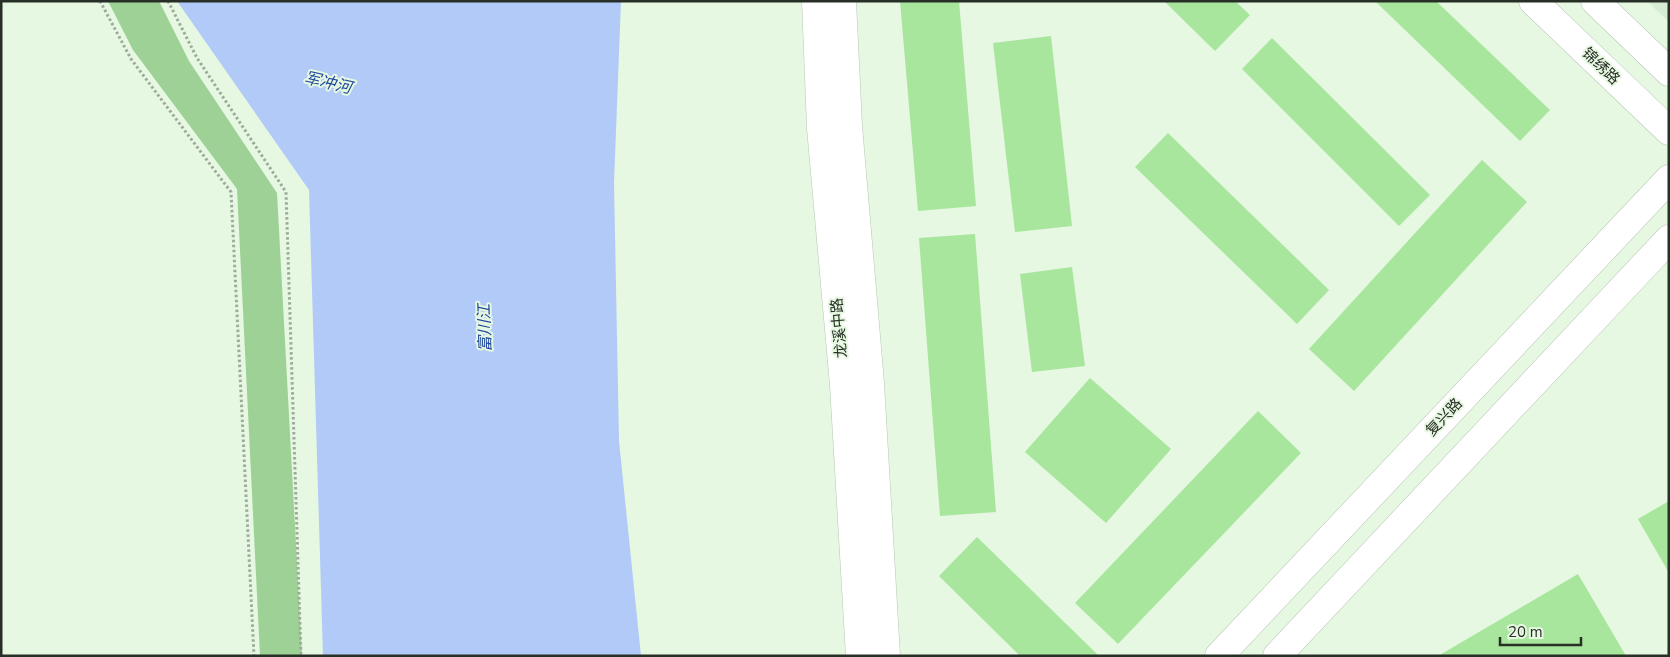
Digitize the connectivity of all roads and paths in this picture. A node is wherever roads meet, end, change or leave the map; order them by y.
1 (100, 1) edge
2 (168, 1) edge
3 (816, 1) edge
4 (842, 1) edge
5 (1533, 1) edge
6 (1595, 1) edge
7 (1669, 72) edge
8 (1669, 131) edge
9 (1669, 178) edge
10 (1669, 239) edge
11 (254, 656) edge
12 (301, 656) edge
13 (860, 656) edge
14 (886, 656) edge
15 (1219, 656) edge
16 (1277, 656) edge

1 - 11 path
2 - 12 path
3 - 13 main road, 龙溪中路
4 - 14 main road, 龙溪中路
5 - 8 main road, 锦绣路
6 - 7 main road
9 - 15 main road, 复兴路
10 - 16 main road

